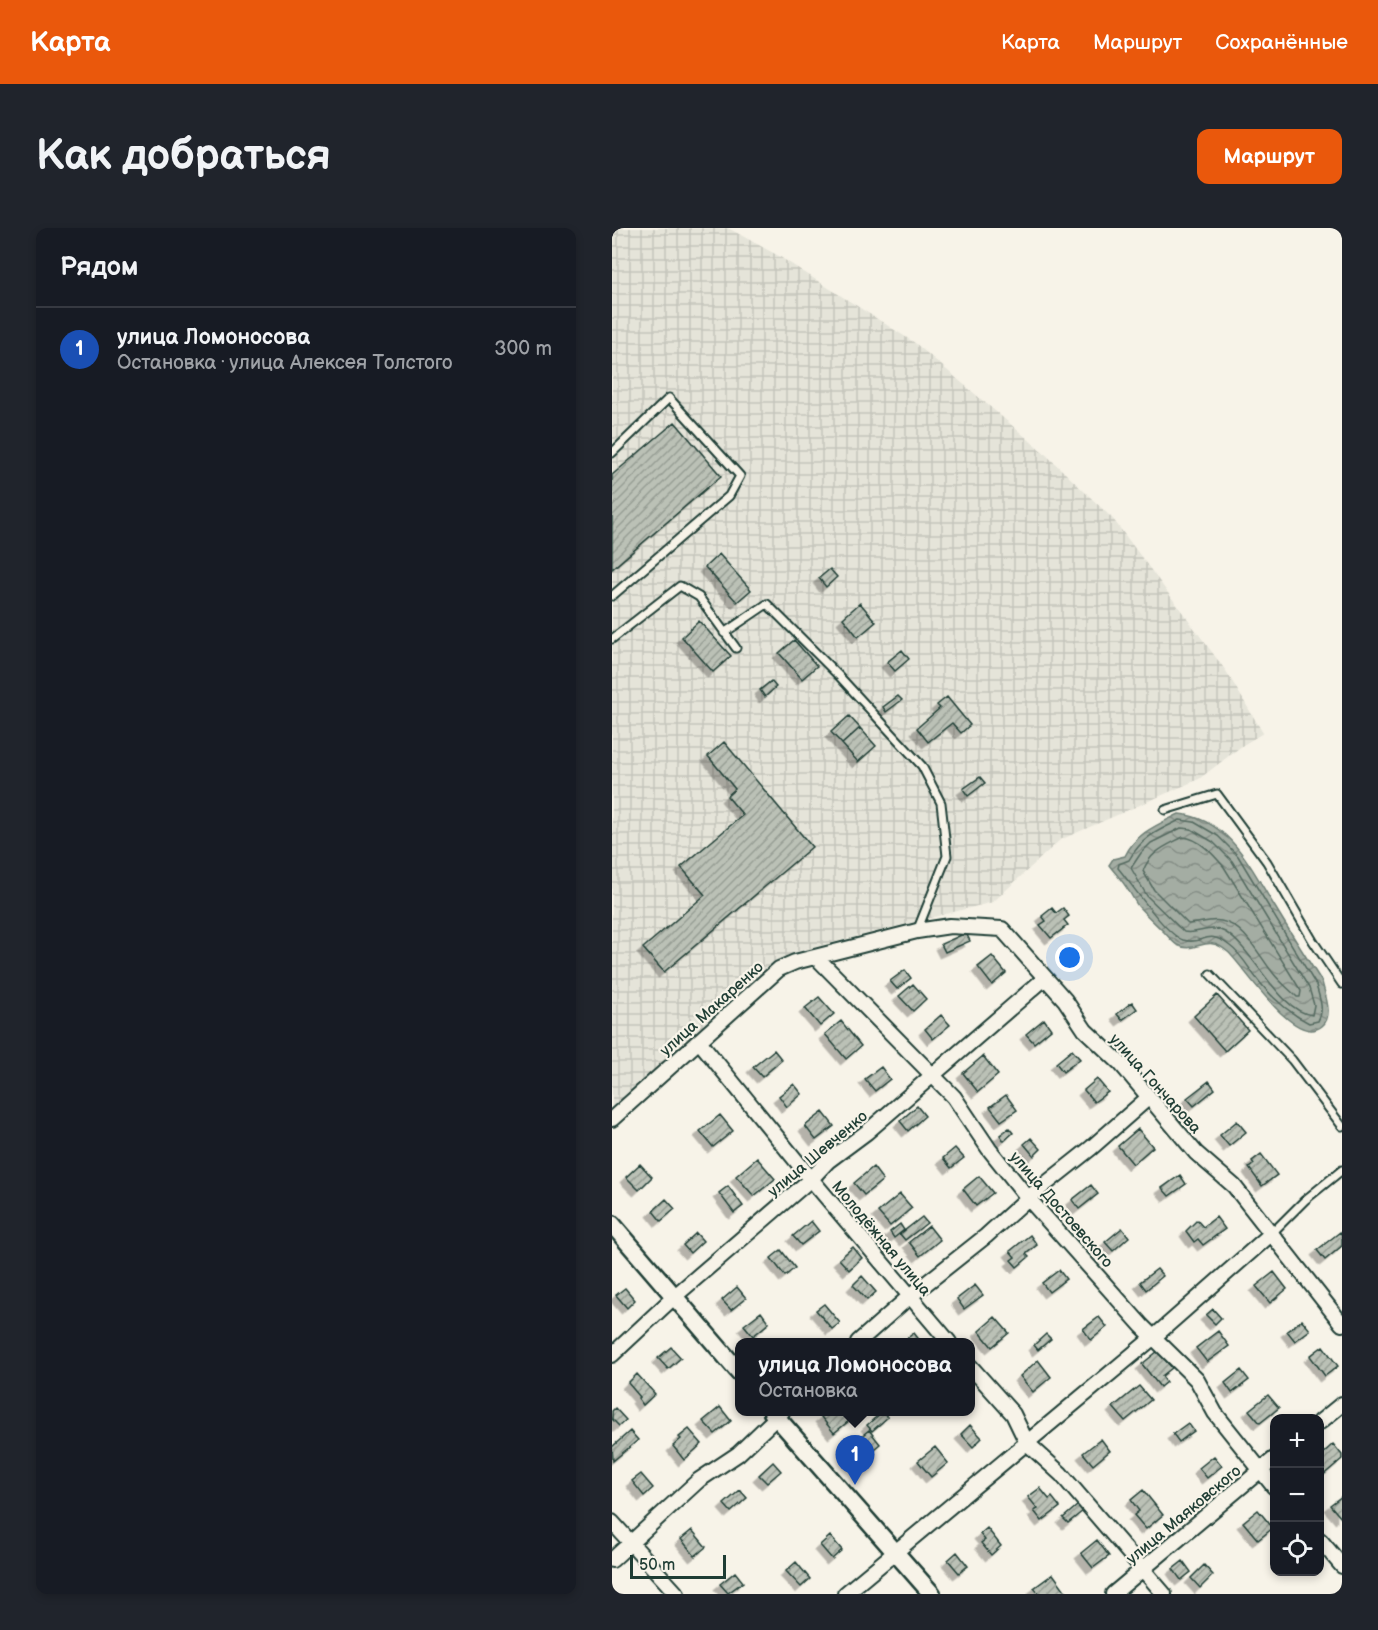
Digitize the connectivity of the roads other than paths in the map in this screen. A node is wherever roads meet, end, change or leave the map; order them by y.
1 (612, 453) edge
2 (612, 596) edge
3 (724, 633) junction
4 (612, 639) edge
5 (736, 648) dead end
6 (1165, 810) dead end
7 (916, 931) junction
8 (817, 958) junction
9 (1210, 974) dead end
10 (1045, 978) junction
11 (1342, 984) edge
12 (699, 1041) junction
13 (932, 1074) junction
14 (1148, 1098) junction
15 (612, 1119) edge
16 (1342, 1126) edge
17 (1342, 1170) edge
18 (811, 1179) junction
19 (1028, 1198) junction
20 (612, 1224) edge
21 (1272, 1233) junction
22 (675, 1296) junction
23 (909, 1297) junction
24 (1342, 1324) edge
25 (1155, 1336) junction
26 (863, 1338) edge
27 (946, 1338) edge
28 (612, 1355) edge
29 (735, 1367) edge
30 (975, 1372) edge
31 (1342, 1404) edge
32 (774, 1416) edge
33 (780, 1416) edge
34 (1324, 1419) edge
35 (1027, 1443) junction
36 (1270, 1463) edge
37 (1260, 1471) junction
38 (1270, 1482) edge
39 (612, 1522) edge
40 (631, 1544) junction
41 (1324, 1545) edge
42 (895, 1551) junction
43 (612, 1560) edge
44 (1342, 1566) edge
45 (1143, 1570) junction
46 (677, 1594) edge
47 (844, 1594) edge
48 (932, 1594) edge
49 (1113, 1594) edge
50 (1164, 1594) edge

1 - 2 lane
3 - 4 lane
3 - 5 lane
3 - 7 lane
6 - 11 lane
7 - 8 street, улица Макаренко
7 - 10 street, улица Гончарова
8 - 12 street, улица Макаренко
8 - 13 street, улица Достоевского
9 - 16 lane
10 - 13 street, улица Шевченко
10 - 14 street, улица Гончарова
12 - 15 street, улица Макаренко
12 - 18 street, Молодёжная улица
13 - 18 street, улица Шевченко
13 - 19 street, улица Достоевского
14 - 19 street
14 - 21 street, улица Гончарова
17 - 21 lane
18 - 22 street, улица Шевченко
18 - 23 street, Молодёжная улица
19 - 23 street
19 - 25 street, улица Достоевского
20 - 22 street
21 - 24 street, улица Гончарова
21 - 25 street
22 - 28 street, улица Шевченко
22 - 29 street
23 - 26 street
23 - 27 street, Молодёжная улица
25 - 35 street
25 - 37 street, улица Достоевского
30 - 35 street
31 - 34 street
32 - 40 street
33 - 42 street
35 - 42 street
35 - 45 street
36 - 37 street, улица Маяковского
37 - 38 street, улица Достоевского
37 - 45 street, улица Маяковского
39 - 40 street
40 - 43 street
40 - 46 street
41 - 44 street
42 - 47 street
42 - 48 street
45 - 49 street, улица Маяковского
45 - 50 street

